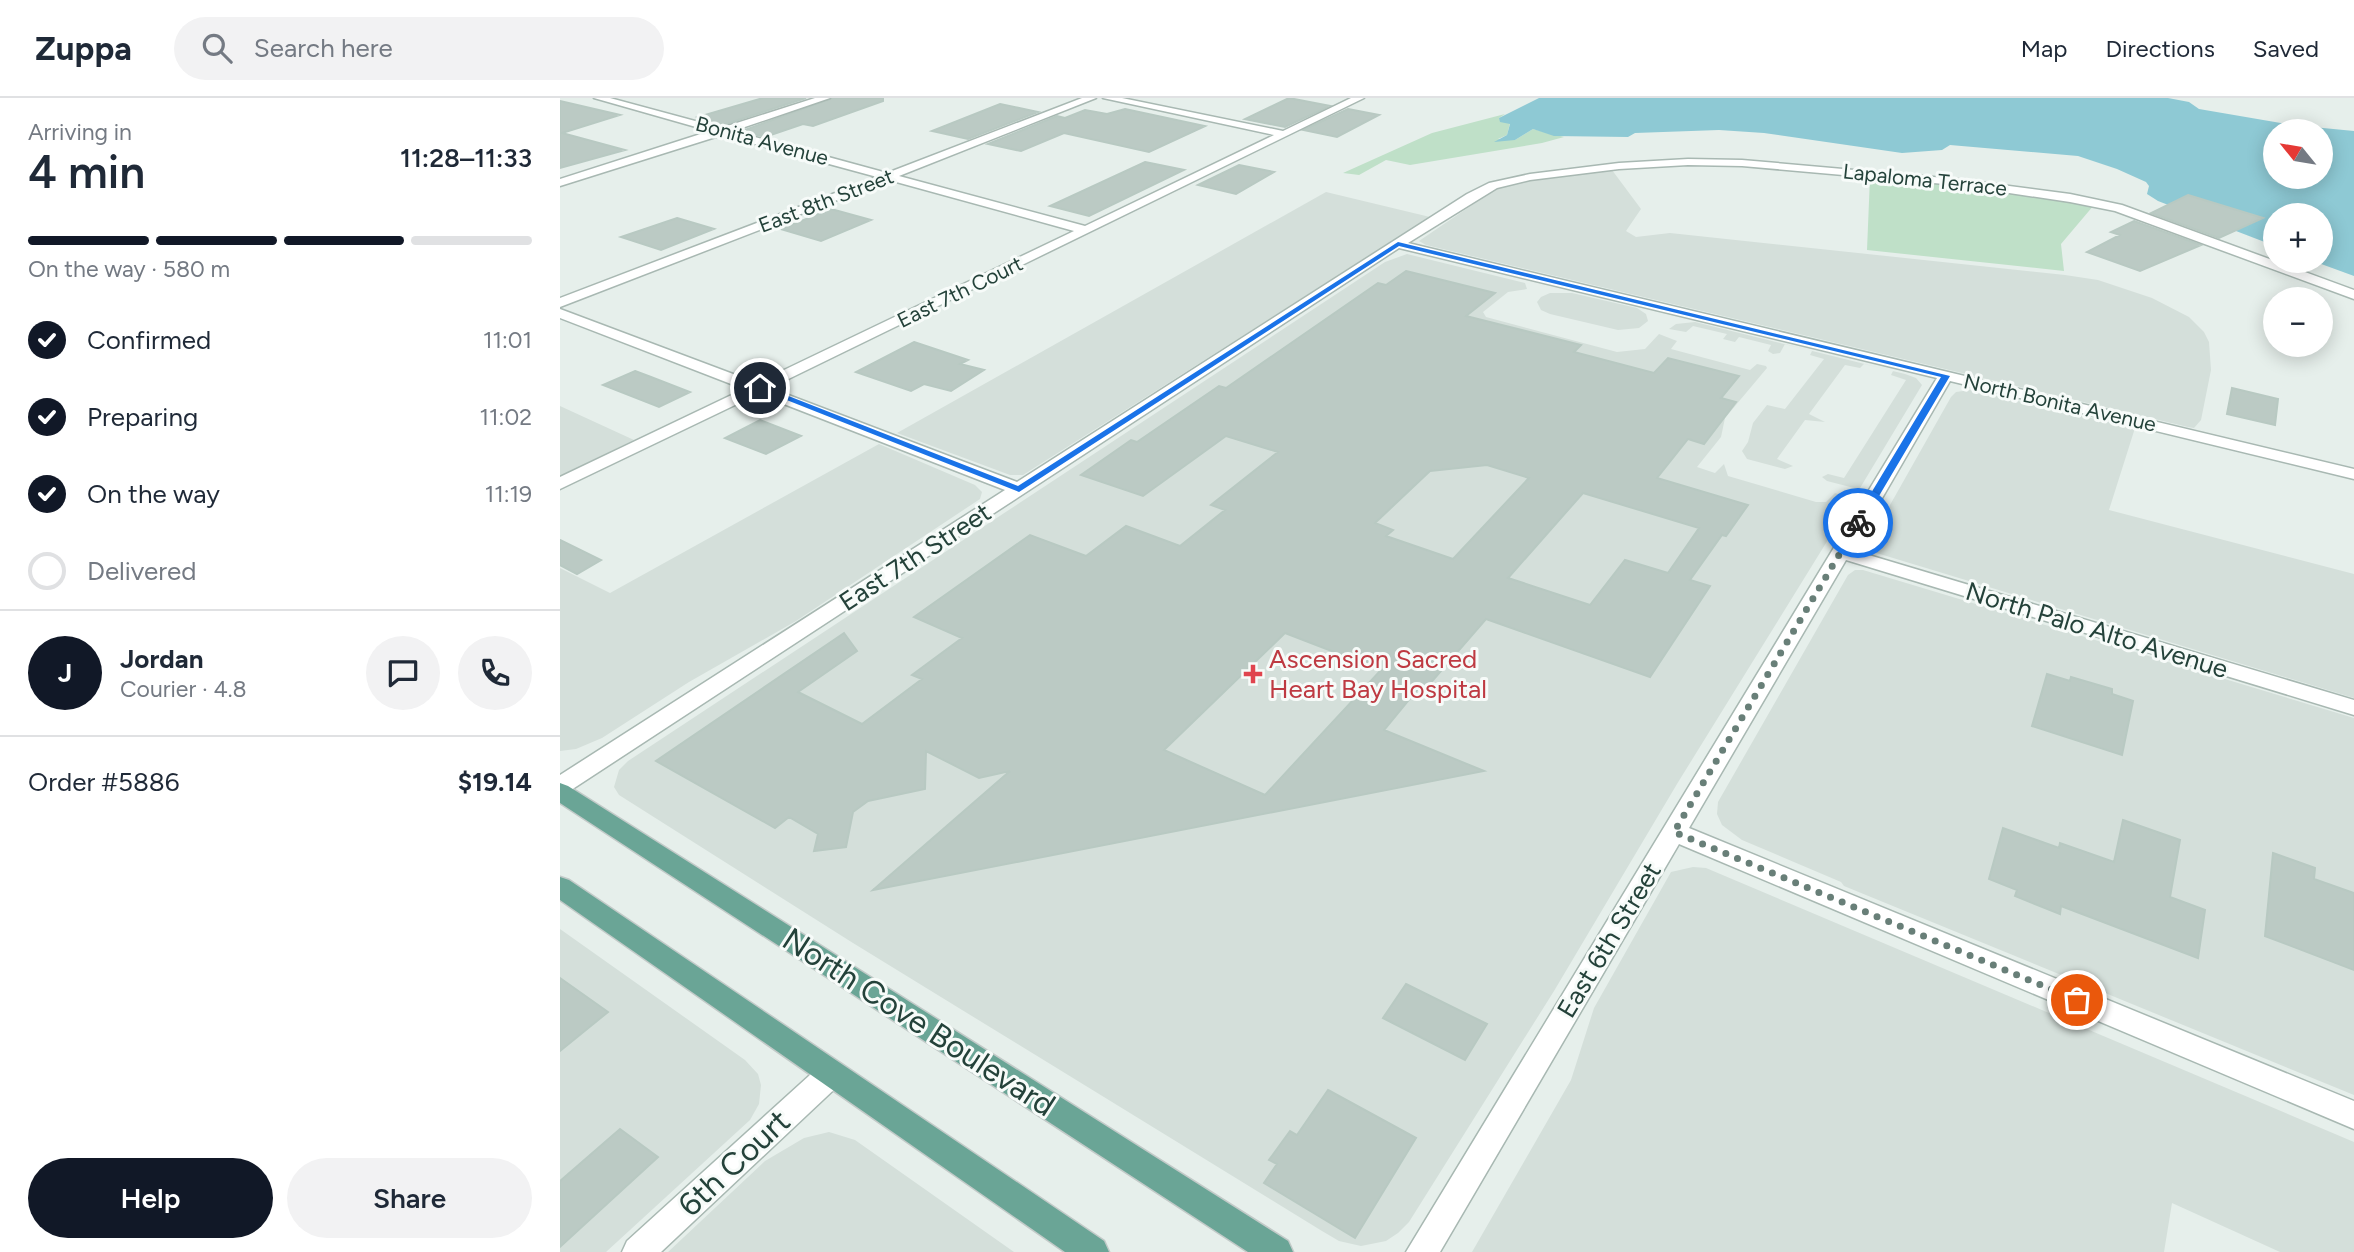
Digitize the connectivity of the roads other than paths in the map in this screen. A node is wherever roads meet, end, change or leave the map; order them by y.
1 (599, 98) edge
2 (825, 98) edge
3 (1091, 98) edge
4 (1108, 98) edge
5 (1359, 98) edge
6 (725, 131) junction
7 (1283, 134) junction
8 (891, 176) junction
9 (560, 184) edge
10 (1481, 190) joint
11 (1086, 230) junction
12 (1398, 244) junction
13 (2354, 295) edge
14 (560, 303) edge
15 (560, 313) edge
16 (1946, 376) junction
17 (760, 388) junction
18 (2354, 474) edge
19 (560, 484) edge
20 (1019, 489) junction
21 (1840, 552) junction
22 (2354, 708) edge
23 (560, 786) edge
24 (560, 792) edge
25 (1674, 832) junction
26 (560, 887) edge
27 (831, 1074) junction
28 (2354, 1115) edge
29 (638, 1252) edge
30 (1093, 1252) edge
31 (1278, 1252) edge
32 (1422, 1252) edge

1 - 6 street, Bonita Avenue
2 - 6 street
3 - 8 street, East 8th Street
4 - 7 street
5 - 7 street, East 7th Court
6 - 8 street, Bonita Avenue
6 - 9 street
7 - 11 street, East 7th Court
8 - 11 street, Bonita Avenue
8 - 14 street, East 8th Street
10 - 12 street, East 7th Street
10 - 13 street, Lapaloma Terrace
11 - 17 street, East 7th Court
12 - 16 street, North Bonita Avenue
12 - 20 street, East 7th Street
15 - 17 street
16 - 18 street, North Bonita Avenue
16 - 21 street, East 6th Street
17 - 19 street, East 7th Court
17 - 20 street
20 - 23 street, East 7th Street
21 - 22 street, North Palo Alto Avenue
21 - 25 street, East 6th Street
24 - 31 main road, North Cove Boulevard
25 - 28 street
25 - 32 street, East 6th Street
26 - 27 main road
27 - 29 street, 6th Court
27 - 30 main road

